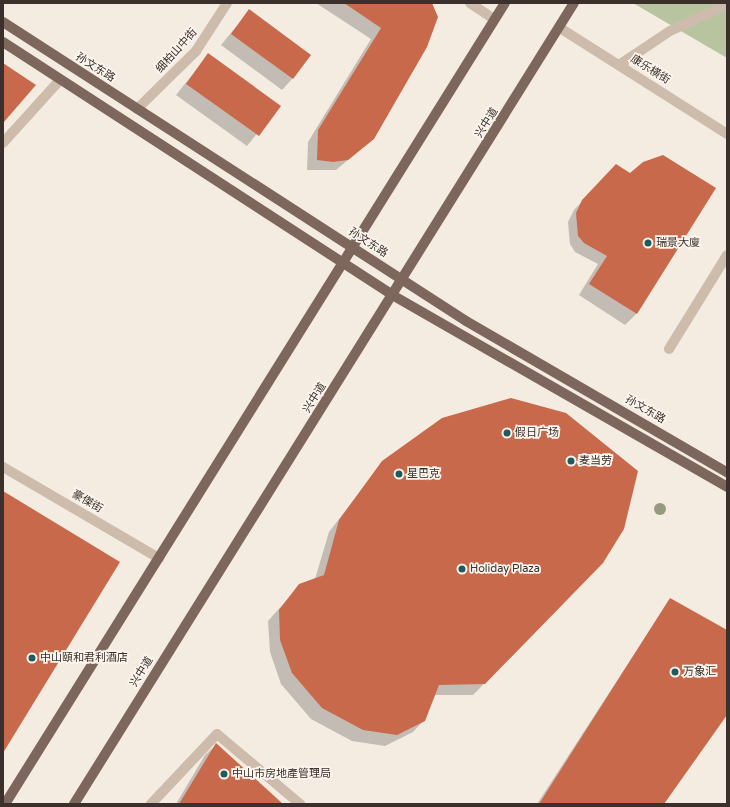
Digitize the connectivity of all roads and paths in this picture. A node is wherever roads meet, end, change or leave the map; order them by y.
1 (227, 3) edge
2 (470, 3) edge
3 (505, 3) edge
4 (574, 3) edge
5 (727, 5) edge
6 (494, 19) junction
7 (3, 22) edge
8 (560, 28) junction
9 (3, 42) edge
10 (619, 65) junction
11 (60, 80) junction
12 (137, 109) junction
13 (727, 134) edge
14 (3, 142) edge
15 (350, 246) junction
16 (727, 254) edge
17 (341, 261) junction
18 (403, 280) junction
19 (394, 296) junction
20 (669, 349) dead end
21 (3, 467) edge
22 (727, 472) edge
23 (727, 487) edge
24 (159, 558) junction
25 (6, 804) edge
26 (74, 804) edge
27 (151, 804) edge
28 (300, 804) edge

1 - 12 street, 细柏山中街
2 - 6 street
3 - 6 main road
4 - 8 main road, 兴中道
5 - 10 street
6 - 15 main road
7 - 12 main road, 孙文东路
8 - 10 street, 康乐横街
8 - 18 main road, 兴中道
9 - 11 main road
10 - 13 street, 康乐横街
11 - 14 street
11 - 17 main road
12 - 15 main road, 孙文东路
15 - 17 main road
15 - 18 main road, 孙文东路
16 - 20 street
17 - 19 main road
17 - 24 main road
18 - 19 main road, 兴中道
18 - 22 main road, 孙文东路
19 - 23 main road
19 - 26 main road, 兴中道
21 - 24 street, 豪傑街
24 - 25 main road
27 - 28 street

